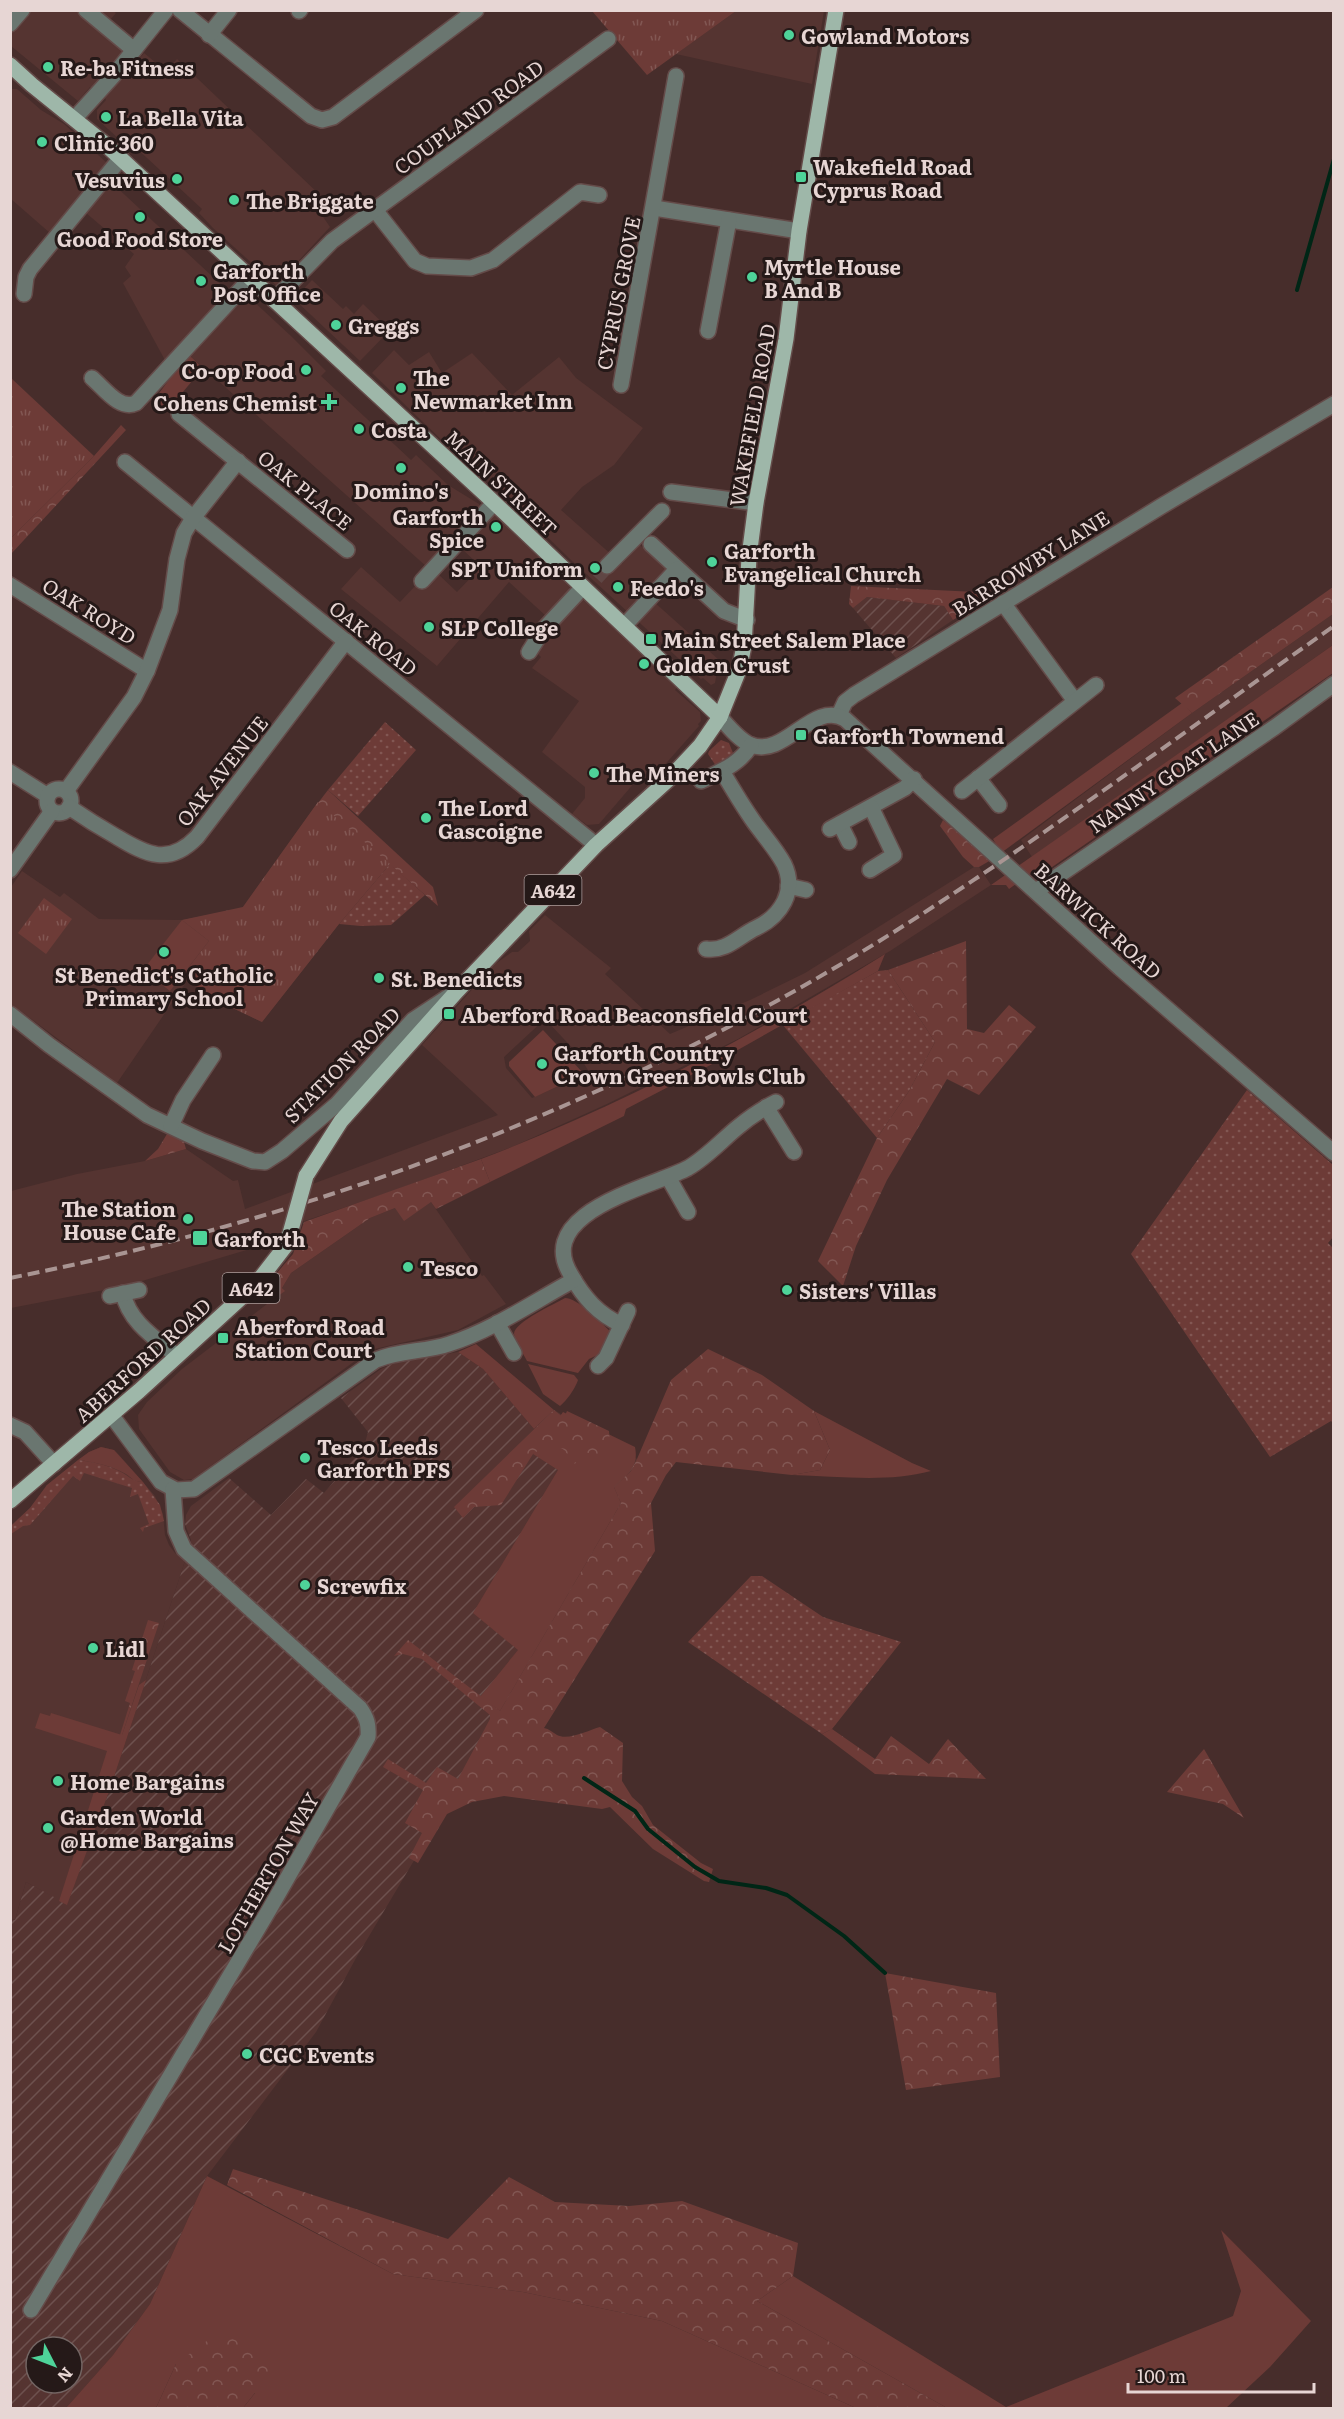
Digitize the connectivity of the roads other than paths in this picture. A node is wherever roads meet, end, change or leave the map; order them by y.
1 (22, 10) edge
2 (86, 10) edge
3 (166, 10) edge
4 (180, 10) edge
5 (229, 10) edge
6 (476, 10) edge
7 (836, 10) edge
8 (10, 24) edge
9 (209, 35) junction
10 (608, 39) dead end
11 (134, 50) junction
12 (11, 66) edge
13 (676, 76) dead end
14 (75, 118) junction
15 (121, 158) junction
16 (599, 195) dead end
17 (654, 208) junction
18 (375, 210) junction
19 (729, 220) junction
20 (800, 231) junction
21 (251, 278) junction
22 (24, 294) dead end
23 (274, 300) junction
24 (708, 331) dead end
25 (92, 378) dead end
26 (621, 385) dead end
27 (1334, 404) edge
28 (179, 414) dead end
29 (238, 461) junction
30 (125, 462) dead end
31 (671, 492) dead end
32 (494, 502) junction
33 (756, 503) junction
34 (662, 511) dead end
35 (193, 518) junction
36 (651, 544) dead end
37 (347, 550) dead end
38 (607, 566) tunnel mouth
39 (677, 569) junction
40 (422, 580) dead end
41 (588, 584) junction
42 (10, 585) edge
43 (1003, 603) junction
44 (747, 620) junction
45 (625, 625) junction
46 (346, 641) junction
47 (529, 652) dead end
48 (147, 671) junction
49 (1334, 684) edge
50 (1096, 685) dead end
51 (1075, 701) junction
52 (839, 715) junction
53 (720, 717) junction
54 (751, 745) junction
55 (722, 771) junction
56 (10, 772) edge
57 (978, 778) junction
58 (914, 779) junction
59 (702, 781) dead end
60 (66, 791) junction
61 (962, 791) dead end
62 (48, 796) junction
63 (999, 805) dead end
64 (69, 807) junction
65 (871, 807) junction
66 (52, 811) junction
67 (849, 842) dead end
68 (596, 845) junction
69 (10, 870) edge
70 (870, 870) dead end
71 (788, 886) junction
72 (806, 890) dead end
73 (1036, 891) junction
74 (706, 949) dead end
75 (457, 991) junction
76 (10, 1014) edge
77 (213, 1055) dead end
78 (171, 1126) junction
79 (794, 1152) dead end
80 (1334, 1153) edge
81 (668, 1177) junction
82 (688, 1212) dead end
83 (574, 1280) junction
84 (139, 1290) dead end
85 (628, 1311) dead end
86 (497, 1323) junction
87 (622, 1326) junction
88 (514, 1353) dead end
89 (177, 1356) junction
90 (598, 1366) dead end
91 (112, 1416) junction
92 (10, 1425) edge
93 (54, 1464) junction
94 (173, 1489) junction
95 (10, 1502) edge
96 (32, 2310) dead end

1 - 8 street
2 - 11 street
3 - 11 street
4 - 9 street
5 - 9 street
6 - 9 street
7 - 20 main road, WAKEFIELD ROAD / A642
10 - 18 street, COUPLAND ROAD
11 - 14 street
12 - 14 main road, MAIN STREET
13 - 17 street, CYPRUS GROVE
14 - 15 main road, MAIN STREET
15 - 21 main road, MAIN STREET
15 - 22 street
16 - 18 street
17 - 19 street
17 - 26 street, CYPRUS GROVE
18 - 23 street, COUPLAND ROAD
19 - 20 street
19 - 24 street
20 - 33 main road, WAKEFIELD ROAD / A642
21 - 23 main road, MAIN STREET
21 - 25 street
23 - 32 main road, MAIN STREET
27 - 43 street, BARROWBY LANE
28 - 29 street, OAK PLACE
29 - 35 street, OAK PLACE
29 - 37 street, OAK PLACE
30 - 35 street, OAK ROAD
31 - 33 street
32 - 40 street
32 - 41 main road, MAIN STREET
33 - 44 main road, WAKEFIELD ROAD / A642
34 - 38 street
35 - 46 street, OAK ROAD
35 - 48 street, OAK PLACE
36 - 39 street
39 - 44 street
39 - 45 street
41 - 45 main road, MAIN STREET
41 - 47 street
42 - 48 street, OAK ROYD
43 - 51 street
43 - 52 street, BARROWBY LANE
44 - 53 main road, WAKEFIELD ROAD / A642
45 - 53 main road, MAIN STREET
46 - 64 street, OAK AVENUE
46 - 68 street, OAK ROAD
48 - 60 street, OAK PLACE
49 - 73 street, NANNY GOAT LANE
50 - 51 street
51 - 57 street
52 - 54 street
52 - 58 street, BARWICK ROAD
53 - 54 street
53 - 68 main road, ABERFORD ROAD / A642
54 - 55 street
55 - 59 street
55 - 71 street
56 - 62 street
57 - 61 street
57 - 63 street
58 - 65 street
58 - 73 street, BARWICK ROAD
60 - 62 street
60 - 64 street
62 - 66 street
64 - 66 street
65 - 67 street
65 - 70 street
66 - 69 street
68 - 75 main road, ABERFORD ROAD / A642
71 - 72 street
71 - 74 street
73 - 80 street, BARWICK ROAD
75 - 78 street, STATION ROAD
75 - 89 main road, ABERFORD ROAD / A642, bridge
76 - 78 street
77 - 78 street
79 - 81 street
81 - 82 street
81 - 83 street
83 - 86 street
83 - 87 street
84 - 89 street
85 - 87 street
86 - 88 street
86 - 94 street
87 - 90 street
89 - 91 main road, ABERFORD ROAD / A642
91 - 93 main road, ABERFORD ROAD / A642
91 - 94 street
92 - 93 street
93 - 95 main road, ABERFORD ROAD / A642
94 - 96 street, LOTHERTON WAY

